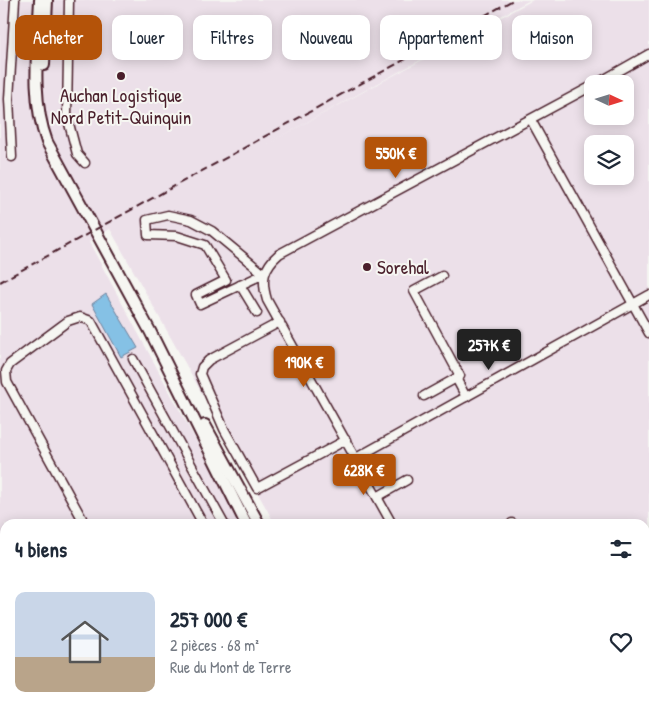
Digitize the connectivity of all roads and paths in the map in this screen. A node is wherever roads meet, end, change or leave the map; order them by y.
1 (15, 0) edge
2 (40, 0) edge
3 (47, 0) edge
4 (69, 0) edge
5 (649, 54) edge
6 (612, 75) edge
7 (584, 90) edge
8 (531, 120) junction
9 (12, 157) dead end
10 (57, 162) junction
11 (86, 163) dead end
12 (264, 274) junction
13 (442, 276) dead end
14 (240, 285) junction
15 (649, 295) edge
16 (633, 304) junction
17 (257, 313) dead end
18 (280, 322) junction
19 (150, 331) junction
20 (649, 333) edge
21 (133, 359) dead end
22 (456, 378) junction
23 (424, 396) dead end
24 (466, 397) junction
25 (346, 440) junction
26 (356, 458) junction
27 (407, 480) dead end
28 (377, 497) junction
29 (82, 519) edge
30 (200, 519) edge
31 (221, 519) edge
32 (244, 519) edge
33 (256, 519) edge
34 (389, 519) edge

1 - 9 street
2 - 10 main road
3 - 10 main road
4 - 11 street
5 - 6 street
7 - 8 street
8 - 12 street
8 - 16 street
10 - 19 main road
12 - 14 street
12 - 14 street
12 - 18 street
13 - 22 street
14 - 17 street
15 - 16 street
16 - 20 street
16 - 24 street
18 - 25 street
18 - 25 street
19 - 32 main road
19 - 33 main road
21 - 31 street
22 - 23 street
22 - 24 street
24 - 26 street
25 - 26 street
26 - 28 street
27 - 28 street
28 - 34 street
29 - 30 street

